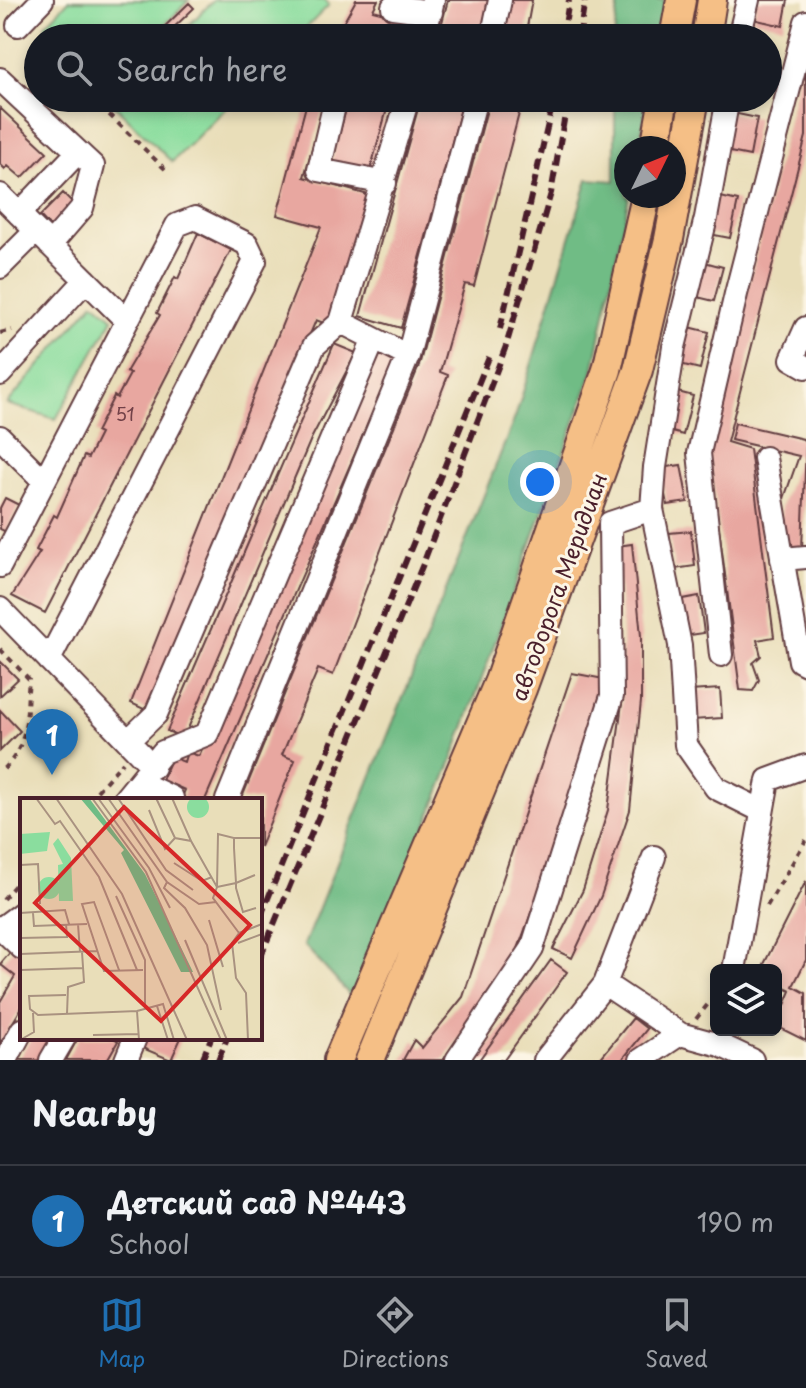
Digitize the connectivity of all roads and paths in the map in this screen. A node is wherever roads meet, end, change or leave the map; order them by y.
1 (42, 0) edge
2 (500, 0) edge
3 (681, 0) edge
4 (712, 0) edge
5 (748, 0) edge
6 (432, 6) edge
7 (393, 7) dead end
8 (806, 22) edge
9 (495, 24) edge
10 (677, 24) edge
11 (708, 24) edge
12 (742, 24) edge
13 (18, 25) dead end
14 (0, 79) edge
15 (24, 101) edge
16 (35, 112) edge
17 (106, 112) edge
18 (333, 112) edge
19 (404, 112) edge
20 (472, 112) edge
21 (661, 112) edge
22 (692, 112) edge
23 (725, 112) edge
24 (657, 136) edge
25 (78, 152) junction
26 (166, 170) dead end
27 (385, 183) junction
28 (0, 195) edge
29 (643, 208) edge
30 (19, 214) junction
31 (43, 238) junction
32 (0, 267) edge
33 (86, 280) junction
34 (127, 321) junction
35 (341, 322) junction
36 (806, 328) edge
37 (374, 339) junction
38 (408, 356) junction
39 (806, 367) edge
40 (0, 374) edge
41 (0, 437) edge
42 (765, 458) dead end
43 (44, 481) junction
44 (652, 509) junction
45 (806, 557) edge
46 (782, 559) junction
47 (0, 566) edge
48 (0, 609) edge
49 (0, 649) edge
50 (721, 655) dead end
51 (49, 660) junction
52 (806, 664) edge
53 (131, 745) junction
54 (806, 766) edge
55 (0, 773) edge
56 (146, 775) junction
57 (91, 798) edge
58 (126, 798) edge
59 (172, 798) edge
60 (228, 798) edge
61 (762, 811) junction
62 (654, 857) dead end
63 (20, 879) edge
64 (1, 901) edge
65 (20, 914) edge
66 (1, 927) edge
67 (20, 946) edge
68 (735, 964) edge
69 (605, 984) junction
70 (710, 1004) edge
71 (20, 1034) edge
72 (680, 1034) junction
73 (63, 1040) edge
74 (134, 1040) edge
75 (734, 1050) edge
76 (6, 1060) edge
77 (51, 1060) edge
78 (126, 1060) edge
79 (338, 1060) edge
80 (370, 1060) edge
81 (457, 1060) edge
82 (545, 1060) edge
83 (641, 1060) edge

1 - 13 street
2 - 9 street
3 - 10 main road
4 - 11 main road
5 - 12 street
6 - 7 street
8 - 50 street
14 - 15 street
16 - 25 street
17 - 26 path
18 - 27 street
19 - 27 street
20 - 38 street
21 - 24 main road
22 - 80 main road, автодорога Меридиан
23 - 44 street
25 - 30 street
25 - 31 street
27 - 35 street
28 - 30 street
29 - 79 main road, автодорога Меридиан
30 - 31 street
31 - 32 street
31 - 33 street
33 - 34 street
33 - 40 street
34 - 43 street
34 - 51 street
35 - 37 street
35 - 53 street
36 - 39 street
37 - 38 street
37 - 56 street
38 - 60 street
41 - 43 street
42 - 46 street
43 - 47 street
44 - 61 street
44 - 81 street
45 - 46 street
46 - 52 street
48 - 51 street
49 - 55 path
51 - 53 street
53 - 56 street
53 - 57 path
54 - 61 street
56 - 58 street
56 - 59 street
61 - 68 street
62 - 69 street
63 - 64 path
65 - 66 street
66 - 67 street
69 - 72 street
69 - 82 street
70 - 72 path
71 - 76 street
72 - 75 street
72 - 83 street
73 - 77 street
74 - 78 street

